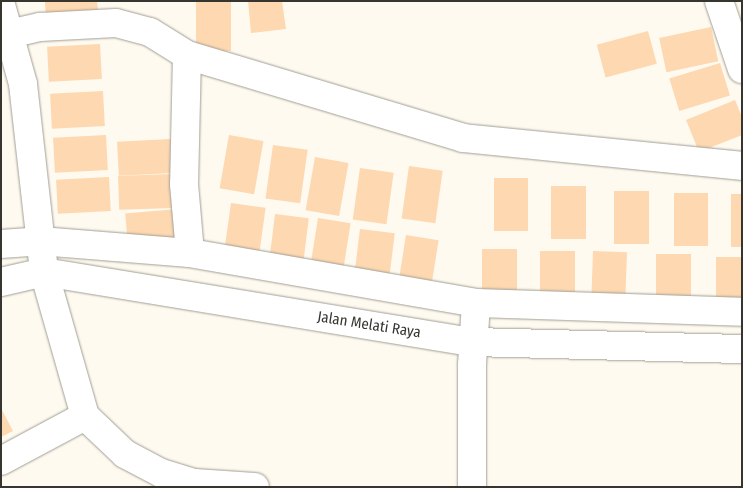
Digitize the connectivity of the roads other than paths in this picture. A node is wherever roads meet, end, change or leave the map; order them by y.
1 (719, 1) edge
2 (1, 5) edge
3 (9, 34) junction
4 (187, 55) junction
5 (742, 69) edge
6 (742, 166) edge
7 (40, 241) junction
8 (1, 244) edge
9 (190, 253) junction
10 (44, 272) junction
11 (1, 282) edge
12 (476, 304) junction
13 (742, 312) edge
14 (473, 342) junction
15 (742, 349) edge
16 (85, 416) junction
17 (1, 461) edge
18 (194, 485) edge
19 (255, 487) edge
20 (472, 487) edge

1 - 5 street
2 - 3 street
3 - 4 street
3 - 7 street
4 - 6 street
4 - 9 street
7 - 8 street
7 - 9 street
7 - 10 street
9 - 12 street
10 - 11 street, Jalan Melati Raya
10 - 14 street, Jalan Melati Raya
10 - 16 street
12 - 13 street
12 - 14 street
14 - 15 street, Jalan Melati Raya
14 - 20 street
16 - 17 street
16 - 18 street
18 - 19 street

